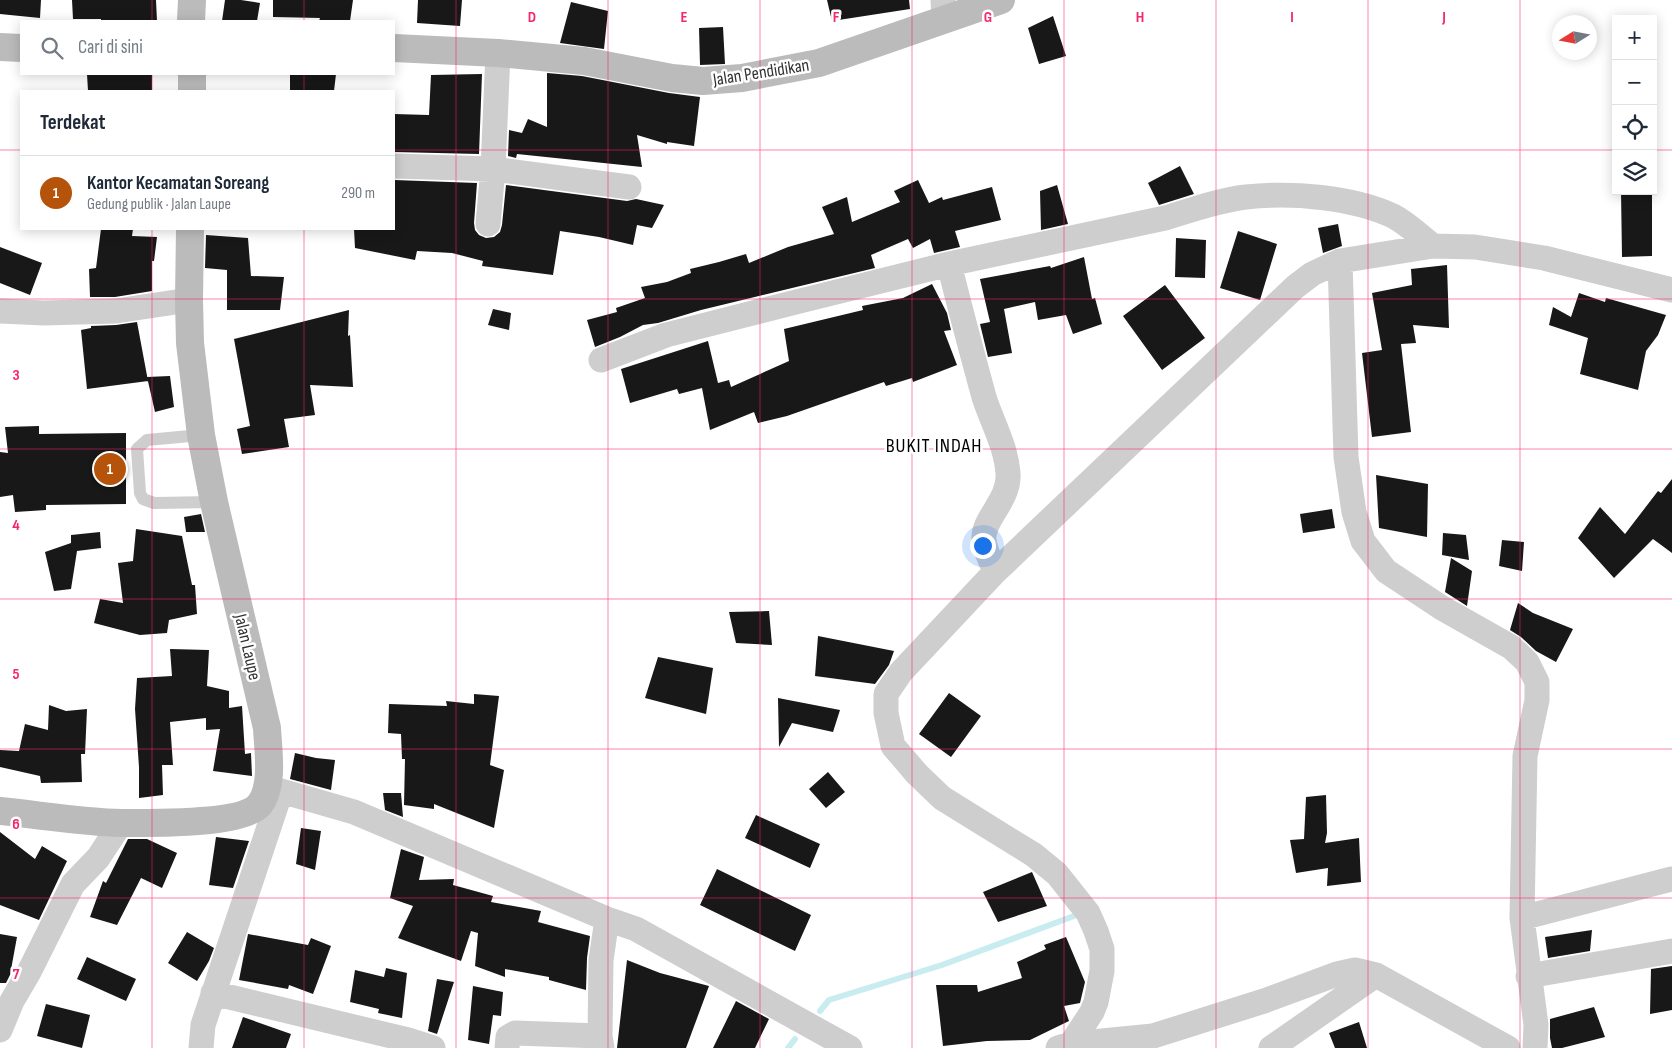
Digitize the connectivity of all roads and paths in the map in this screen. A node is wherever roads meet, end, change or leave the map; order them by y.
1 (192, 0) edge
2 (1001, 0) edge
3 (944, 10) edge
4 (191, 20) edge
5 (0, 47) edge
6 (20, 48) edge
7 (395, 48) edge
8 (498, 53) junction
9 (192, 75) edge
10 (192, 90) edge
11 (395, 166) edge
12 (493, 169) junction
13 (629, 187) dead end
14 (488, 224) dead end
15 (190, 230) edge
16 (1433, 246) junction
17 (1340, 261) junction
18 (948, 264) junction
19 (1672, 290) edge
20 (189, 300) junction
21 (0, 311) edge
22 (601, 360) dead end
23 (201, 435) junction
24 (214, 502) junction
25 (995, 572) junction
26 (274, 789) junction
27 (0, 811) edge
28 (121, 823) junction
29 (1671, 879) edge
30 (1522, 918) junction
31 (607, 919) junction
32 (1672, 951) edge
33 (1376, 975) junction
34 (1528, 976) junction
35 (213, 993) junction
36 (0, 1030) edge
37 (601, 1042) edge
38 (1064, 1046) edge
39 (1502, 1046) edge
40 (201, 1048) edge
41 (433, 1048) edge
42 (507, 1048) edge
43 (850, 1048) edge
44 (1272, 1048) edge
45 (1535, 1048) edge

1 - 4 street
2 - 3 street, Jalan Pendidikan
3 - 8 street, Jalan Pendidikan
5 - 6 street
7 - 8 street, Jalan Pendidikan
8 - 12 street
9 - 10 street
11 - 12 street
12 - 13 street
12 - 14 street
15 - 20 street, Jalan Laupe
16 - 17 street
16 - 18 street
16 - 19 street
17 - 25 street
17 - 30 street
18 - 22 street
18 - 25 street
20 - 21 street
20 - 23 street, Jalan Laupe
23 - 24 street, Jalan Laupe
23 - 24 lane
24 - 26 street, Jalan Laupe
25 - 38 street
26 - 28 street, Jalan Laupe
26 - 31 street
26 - 35 street
27 - 28 street, Jalan Laupe
28 - 36 street
29 - 30 street
30 - 34 street
31 - 37 street
31 - 43 street
32 - 34 street
33 - 38 street
33 - 39 street
33 - 44 street
34 - 45 street
35 - 40 street
35 - 41 street
37 - 42 street

